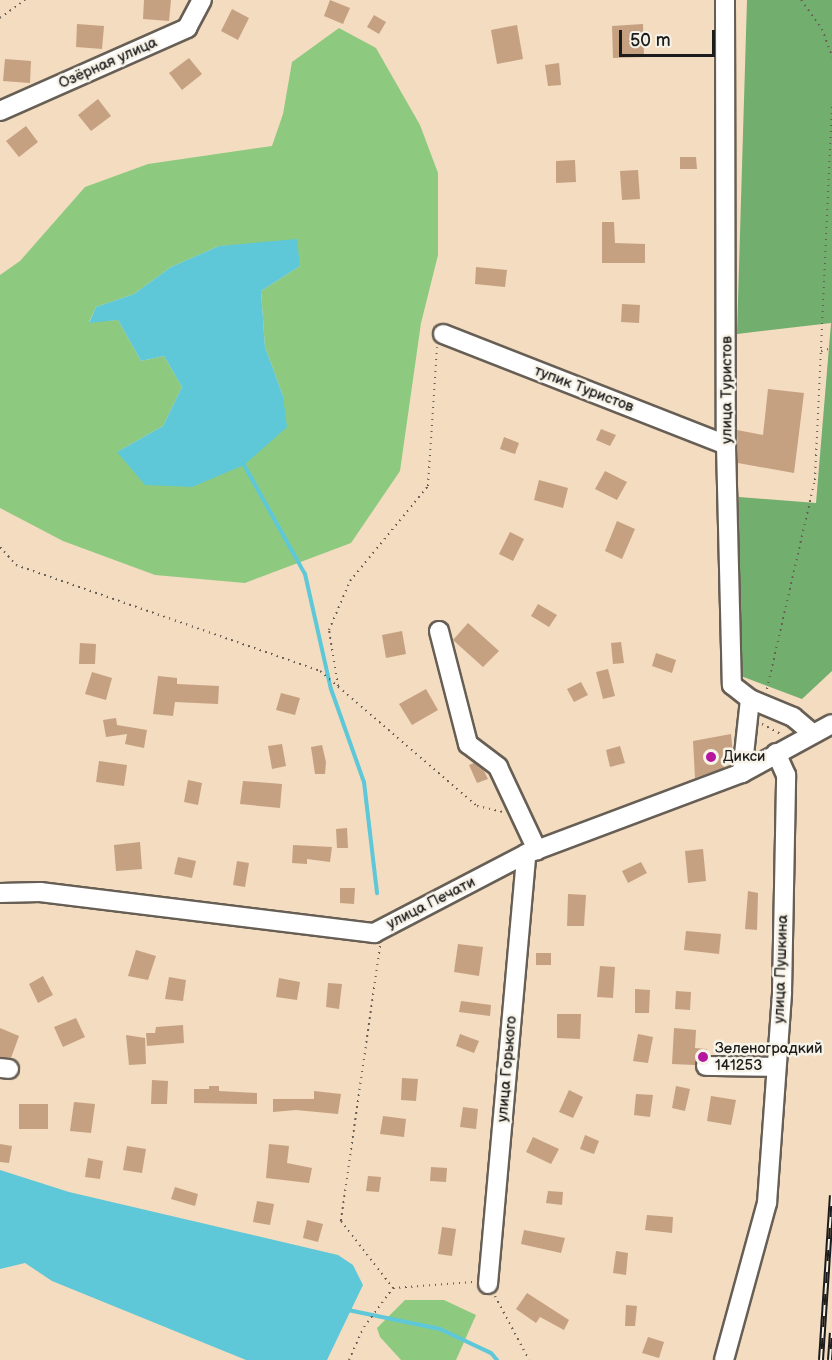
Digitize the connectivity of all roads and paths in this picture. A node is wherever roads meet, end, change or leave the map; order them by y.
1 (25, 0) edge
2 (202, 0) edge
3 (725, 0) edge
4 (801, 0) edge
5 (0, 18) edge
6 (832, 57) edge
7 (832, 103) edge
8 (0, 111) edge
9 (832, 234) edge
10 (826, 236) junction
11 (443, 334) joint
12 (832, 348) edge
13 (820, 351) junction
14 (726, 445) junction
15 (0, 547) edge
16 (439, 631) dead end
17 (338, 686) junction
18 (756, 702) junction
19 (832, 724) edge
20 (812, 734) junction
21 (783, 750) junction
22 (742, 773) junction
23 (521, 816) junction
24 (531, 852) junction
25 (0, 893) edge
26 (381, 943) dead end
27 (706, 1066) dead end
28 (777, 1067) junction
29 (488, 1284) junction
30 (393, 1288) junction
31 (349, 1360) edge
32 (528, 1360) edge
33 (724, 1360) edge

1 - 5 path
2 - 8 street, Озёрная улица
3 - 14 street, улица Туристов
4 - 6 path
7 - 10 path
9 - 10 path
10 - 13 path
11 - 14 street, тупик Туристов
11 - 17 path
12 - 13 path
13 - 18 path
14 - 18 street, улица Туристов
15 - 17 path
16 - 23 street
17 - 23 path
18 - 20 street, улица Туристов
18 - 21 path
18 - 22 street
19 - 20 street, улица Печати
20 - 21 street, улица Печати
21 - 22 street, улица Печати
21 - 28 street, улица Пушкина
22 - 24 street, улица Печати
23 - 24 street
24 - 25 street, улица Печати
24 - 29 street, улица Горького
26 - 30 path
27 - 28 street
28 - 33 street, улица Пушкина
29 - 30 path
29 - 32 path
30 - 31 path

